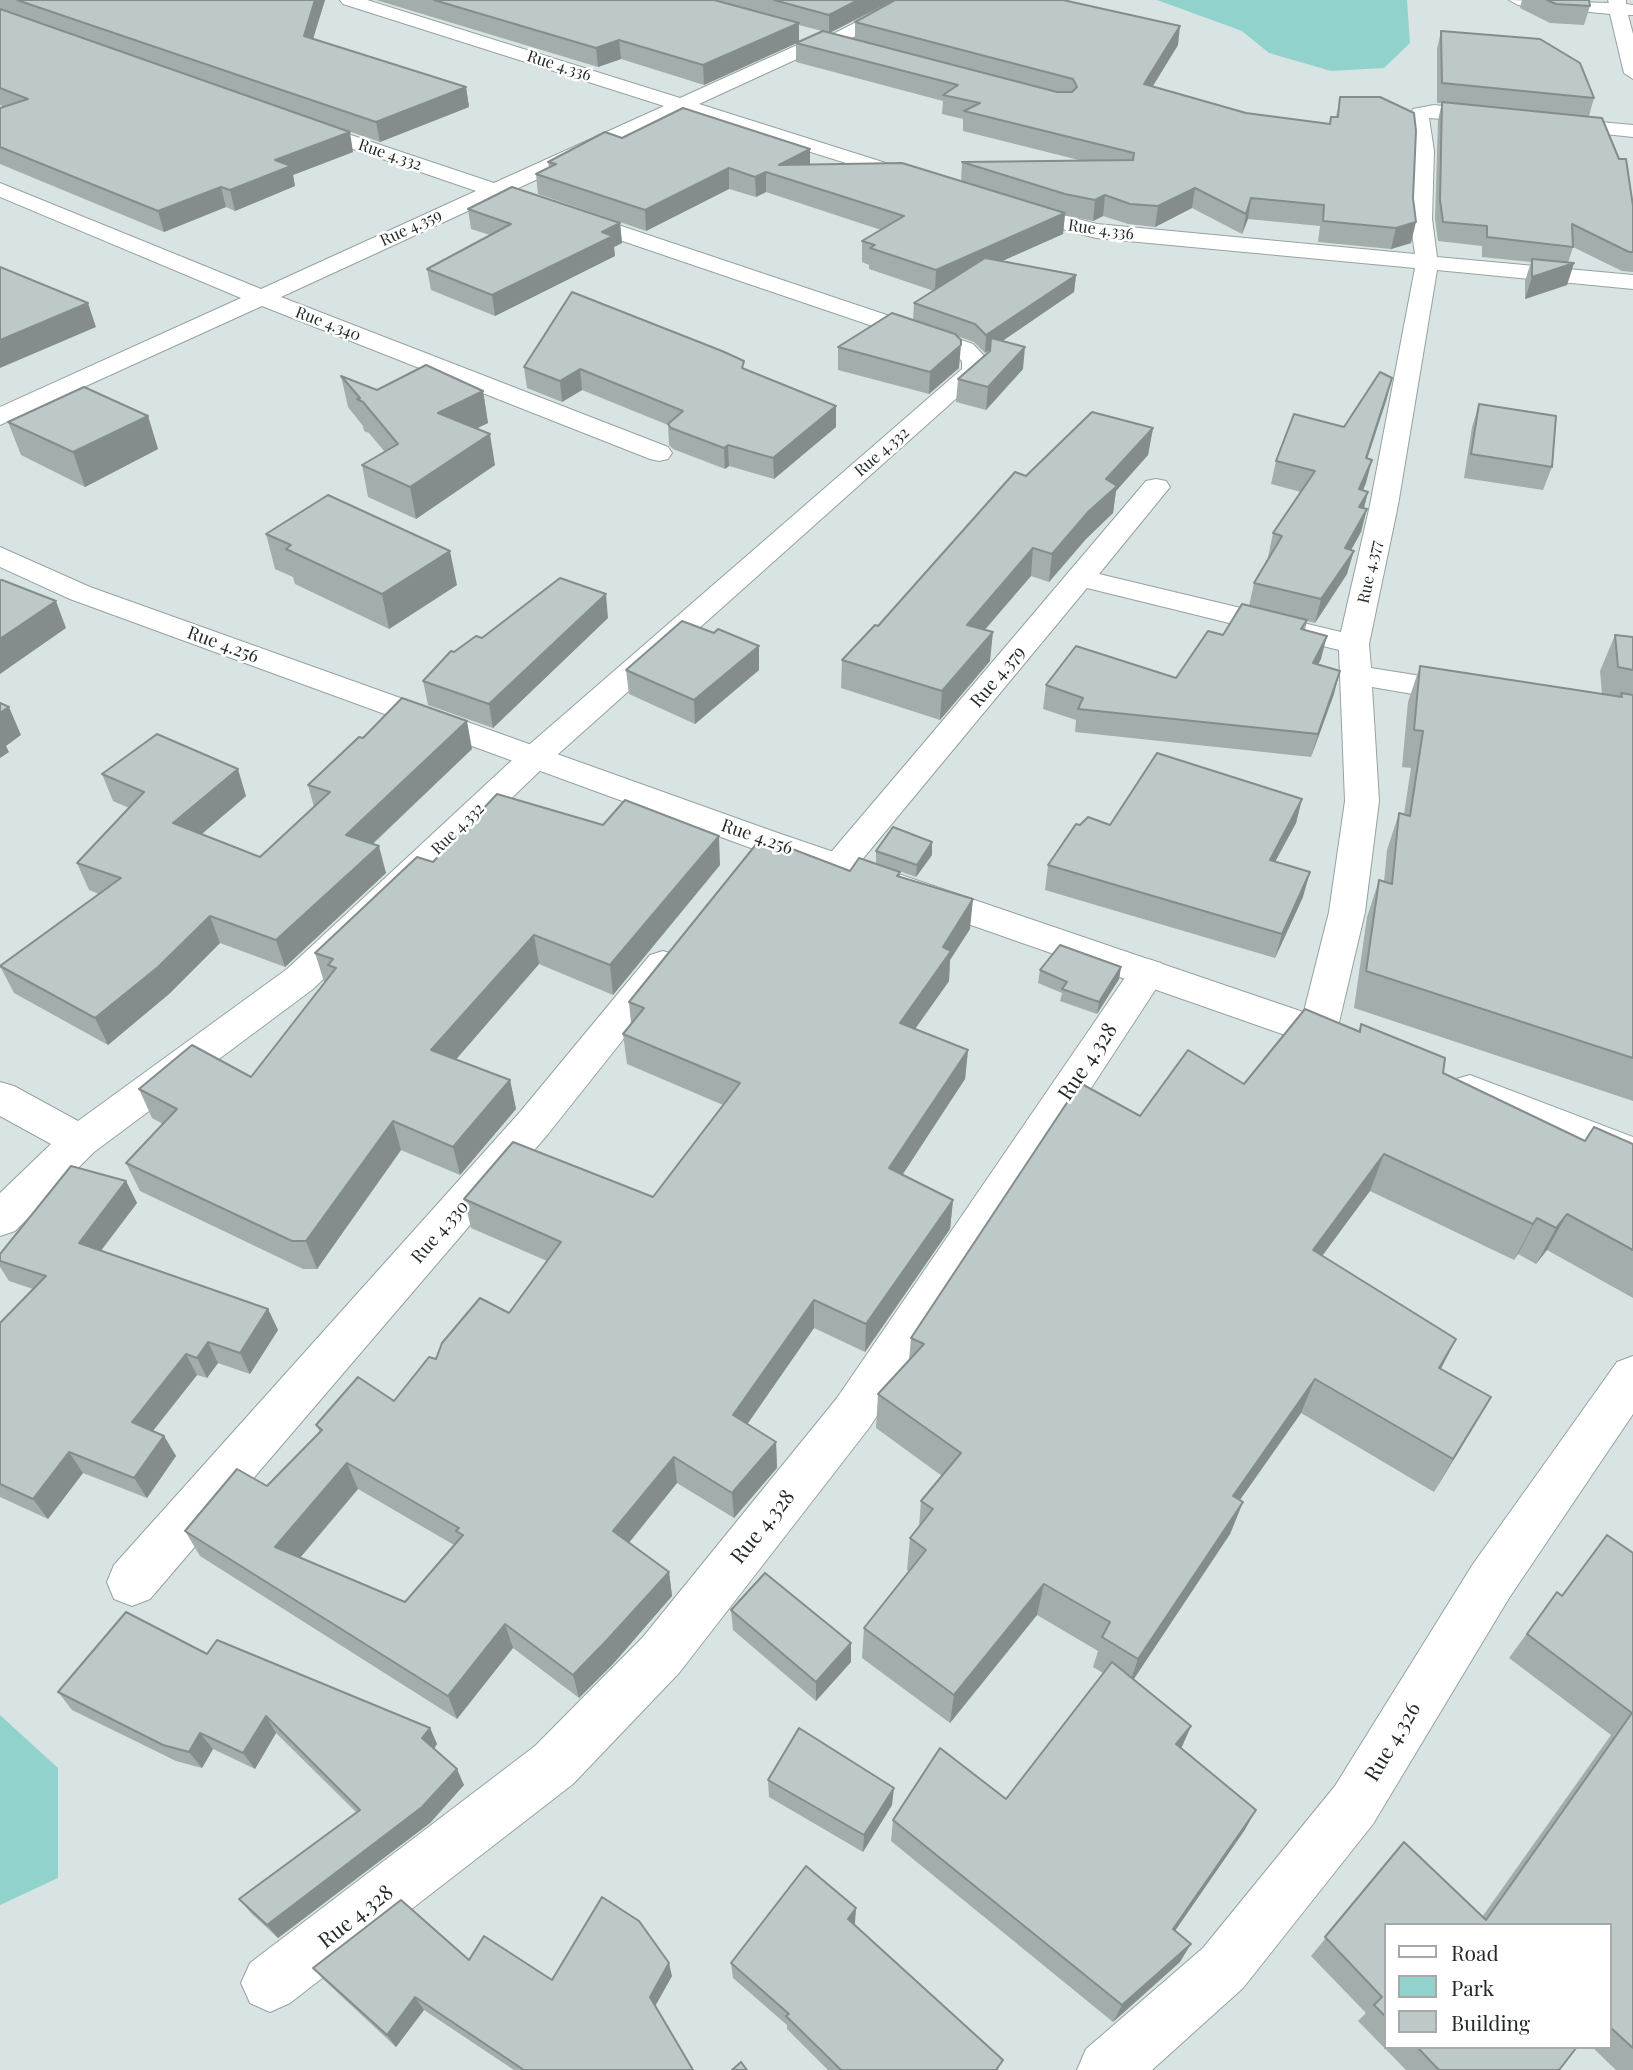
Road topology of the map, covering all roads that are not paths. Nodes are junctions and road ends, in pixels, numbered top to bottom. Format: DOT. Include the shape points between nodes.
graph roads {
  1 [pos="349,0"];
  2 [pos="913,0"];
  3 [pos="1518,0"];
  4 [pos="1623,7"];
  5 [pos="795,33"];
  6 [pos="825,42"];
  7 [pos="855,50"];
  8 [pos="1633,73"];
  9 [pos="682,104"];
  10 [pos="279,117"];
  11 [pos="1514,119"];
  12 [pos="1540,122"];
  13 [pos="1633,131"];
  14 [pos="941,186"];
  15 [pos="0,188"];
  16 [pos="495,190"];
  17 [pos="992,202"];
  18 [pos="1427,263"];
  19 [pos="1633,282"];
  20 [pos="260,298"];
  21 [pos="0,416"];
  22 [pos="659,453"];
  23 [pos="1156,487"];
  24 [pos="0,555"];
  25 [pos="1080,578"];
  26 [pos="1354,644"];
  27 [pos="1357,675"];
  28 [pos="1495,698"];
  29 [pos="535,757"];
  30 [pos="763,840"];
  31 [pos="839,865"];
  32 [pos="737,871"];
  33 [pos="687,934"];
  34 [pos="1148,972"];
  35 [pos="1318,1031"];
  36 [pos="1368,1050"];
  37 [pos="1444,1080"];
  38 [pos="0,1097"];
  39 [pos="80,1141"];
  40 [pos="1633,1157"];
  41 [pos="0,1219"];
  42 [pos="1633,1376"];
  43 [pos="132,1582"];
  44 [pos="270,1983"];
  45 [pos="1107,2070"];
  1 -- 9 [label="street, Rue 4.336"];
  2 -- 6 [label="street, Rue 4.359"];
  3 -- 4 [label="street"];
  4 -- 8 [label="street"];
  5 -- 6 [label="street"];
  6 -- 7 [label="street"];
  6 -- 9 [label="street, Rue 4.359"];
  9 -- 14 [label="street, Rue 4.336"];
  9 -- 16 [label="street, Rue 4.359"];
  10 -- 16 [label="street, Rue 4.332"];
  11 -- 18 [label="street, Rue 4.377" via="1420,113 1424,151 1421,219"];
  12 -- 13 [label="street"];
  15 -- 20 [label="street, Rue 4.340"];
  16 -- 20 [label="street, Rue 4.359"];
  16 -- 29 [label="street, Rue 4.332" via="964,349 975,359 974,371"];
  17 -- 18 [label="street, Rue 4.336" via="1096,232"];
  18 -- 19 [label="street, Rue 4.336"];
  18 -- 26 [label="street, Rue 4.377"];
  20 -- 21 [label="street, Rue 4.359"];
  20 -- 22 [label="street, Rue 4.340"];
  23 -- 25 [label="street, Rue 4.379"];
  24 -- 29 [label="street, Rue 4.256" via="80,593"];
  25 -- 26 [label="street"];
  25 -- 31 [label="street, Rue 4.379"];
  26 -- 27 [label="street, Rue 4.377"];
  27 -- 28 [label="street"];
  27 -- 35 [label="street, Rue 4.377" via="1362,801 1347,912"];
  29 -- 30 [label="street, Rue 4.256"];
  29 -- 39 [label="street, Rue 4.332" via="300,979"];
  30 -- 31 [label="street, Rue 4.256"];
  30 -- 32 [label="street"];
  31 -- 34 [label="street, Rue 4.256"];
  33 -- 43 [label="street, Rue 4.330" via="534,1123"];
  34 -- 35 [label="street, Rue 4.256"];
  34 -- 44 [label="street, Rue 4.328" via="853,1413 661,1655 554,1765"];
  35 -- 36 [label="street, Rue 4.256"];
  37 -- 40 [label="street"];
  38 -- 39 [label="street"];
  39 -- 41 [label="street, Rue 4.332"];
  42 -- 45 [label="street, Rue 4.326" via="1491,1581 1354,1805 1223,1968"];
}
